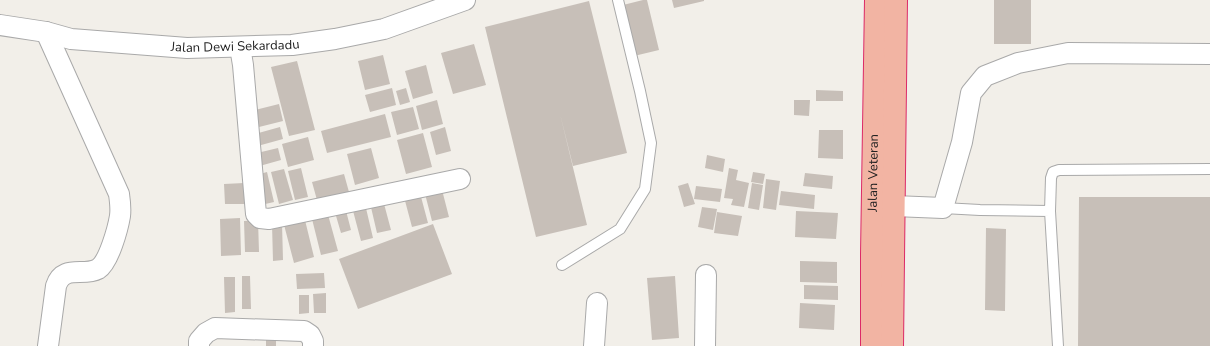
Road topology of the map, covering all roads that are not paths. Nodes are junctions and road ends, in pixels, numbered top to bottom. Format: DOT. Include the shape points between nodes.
graph roads {
  1 [pos="465,0"];
  2 [pos="618,0"];
  3 [pos="876,0"];
  4 [pos="896,0"];
  5 [pos="0,25"];
  6 [pos="46,32"];
  7 [pos="240,47"];
  8 [pos="1210,54"];
  9 [pos="1210,169"];
  10 [pos="460,179"];
  11 [pos="894,206"];
  12 [pos="943,208"];
  13 [pos="1050,211"];
  14 [pos="562,265"];
  15 [pos="706,275"];
  16 [pos="597,303"];
  17 [pos="48,346"];
  18 [pos="199,346"];
  19 [pos="313,346"];
  20 [pos="594,346"];
  21 [pos="705,346"];
  22 [pos="872,346"];
  23 [pos="892,346"];
  24 [pos="1058,346"];
  1 -- 7 [label="street, Jalan Dewi Sekardadu" via="384,29 292,45"];
  2 -- 14 [label="lane" via="651,143 645,189 620,229"];
  3 -- 22 [label="highway, Jalan Veteran"];
  4 -- 11 [label="highway, Jalan Veteran"];
  5 -- 6 [label="street, Jalan Dewi Sekardadu"];
  6 -- 7 [label="street, Jalan Dewi Sekardadu" via="71,39 187,48"];
  6 -- 17 [label="street" via="119,194 120,206 120,216 108,258 103,265 97,270 64,274 58,279"];
  7 -- 10 [label="street" via="256,214 260,218 269,219"];
  8 -- 12 [label="street" via="1068,52 1018,63 985,76 971,93 962,142"];
  9 -- 13 [label="lane" via="1059,170 1053,172 1051,178"];
  11 -- 12 [label="street"];
  11 -- 23 [label="highway, Jalan Veteran"];
  12 -- 13 [label="lane"];
  13 -- 24 [label="lane"];
  15 -- 21 [label="street"];
  16 -- 20 [label="street"];
  18 -- 19 [label="street" via="199,341 206,333 215,328 304,331 310,335"];
}
